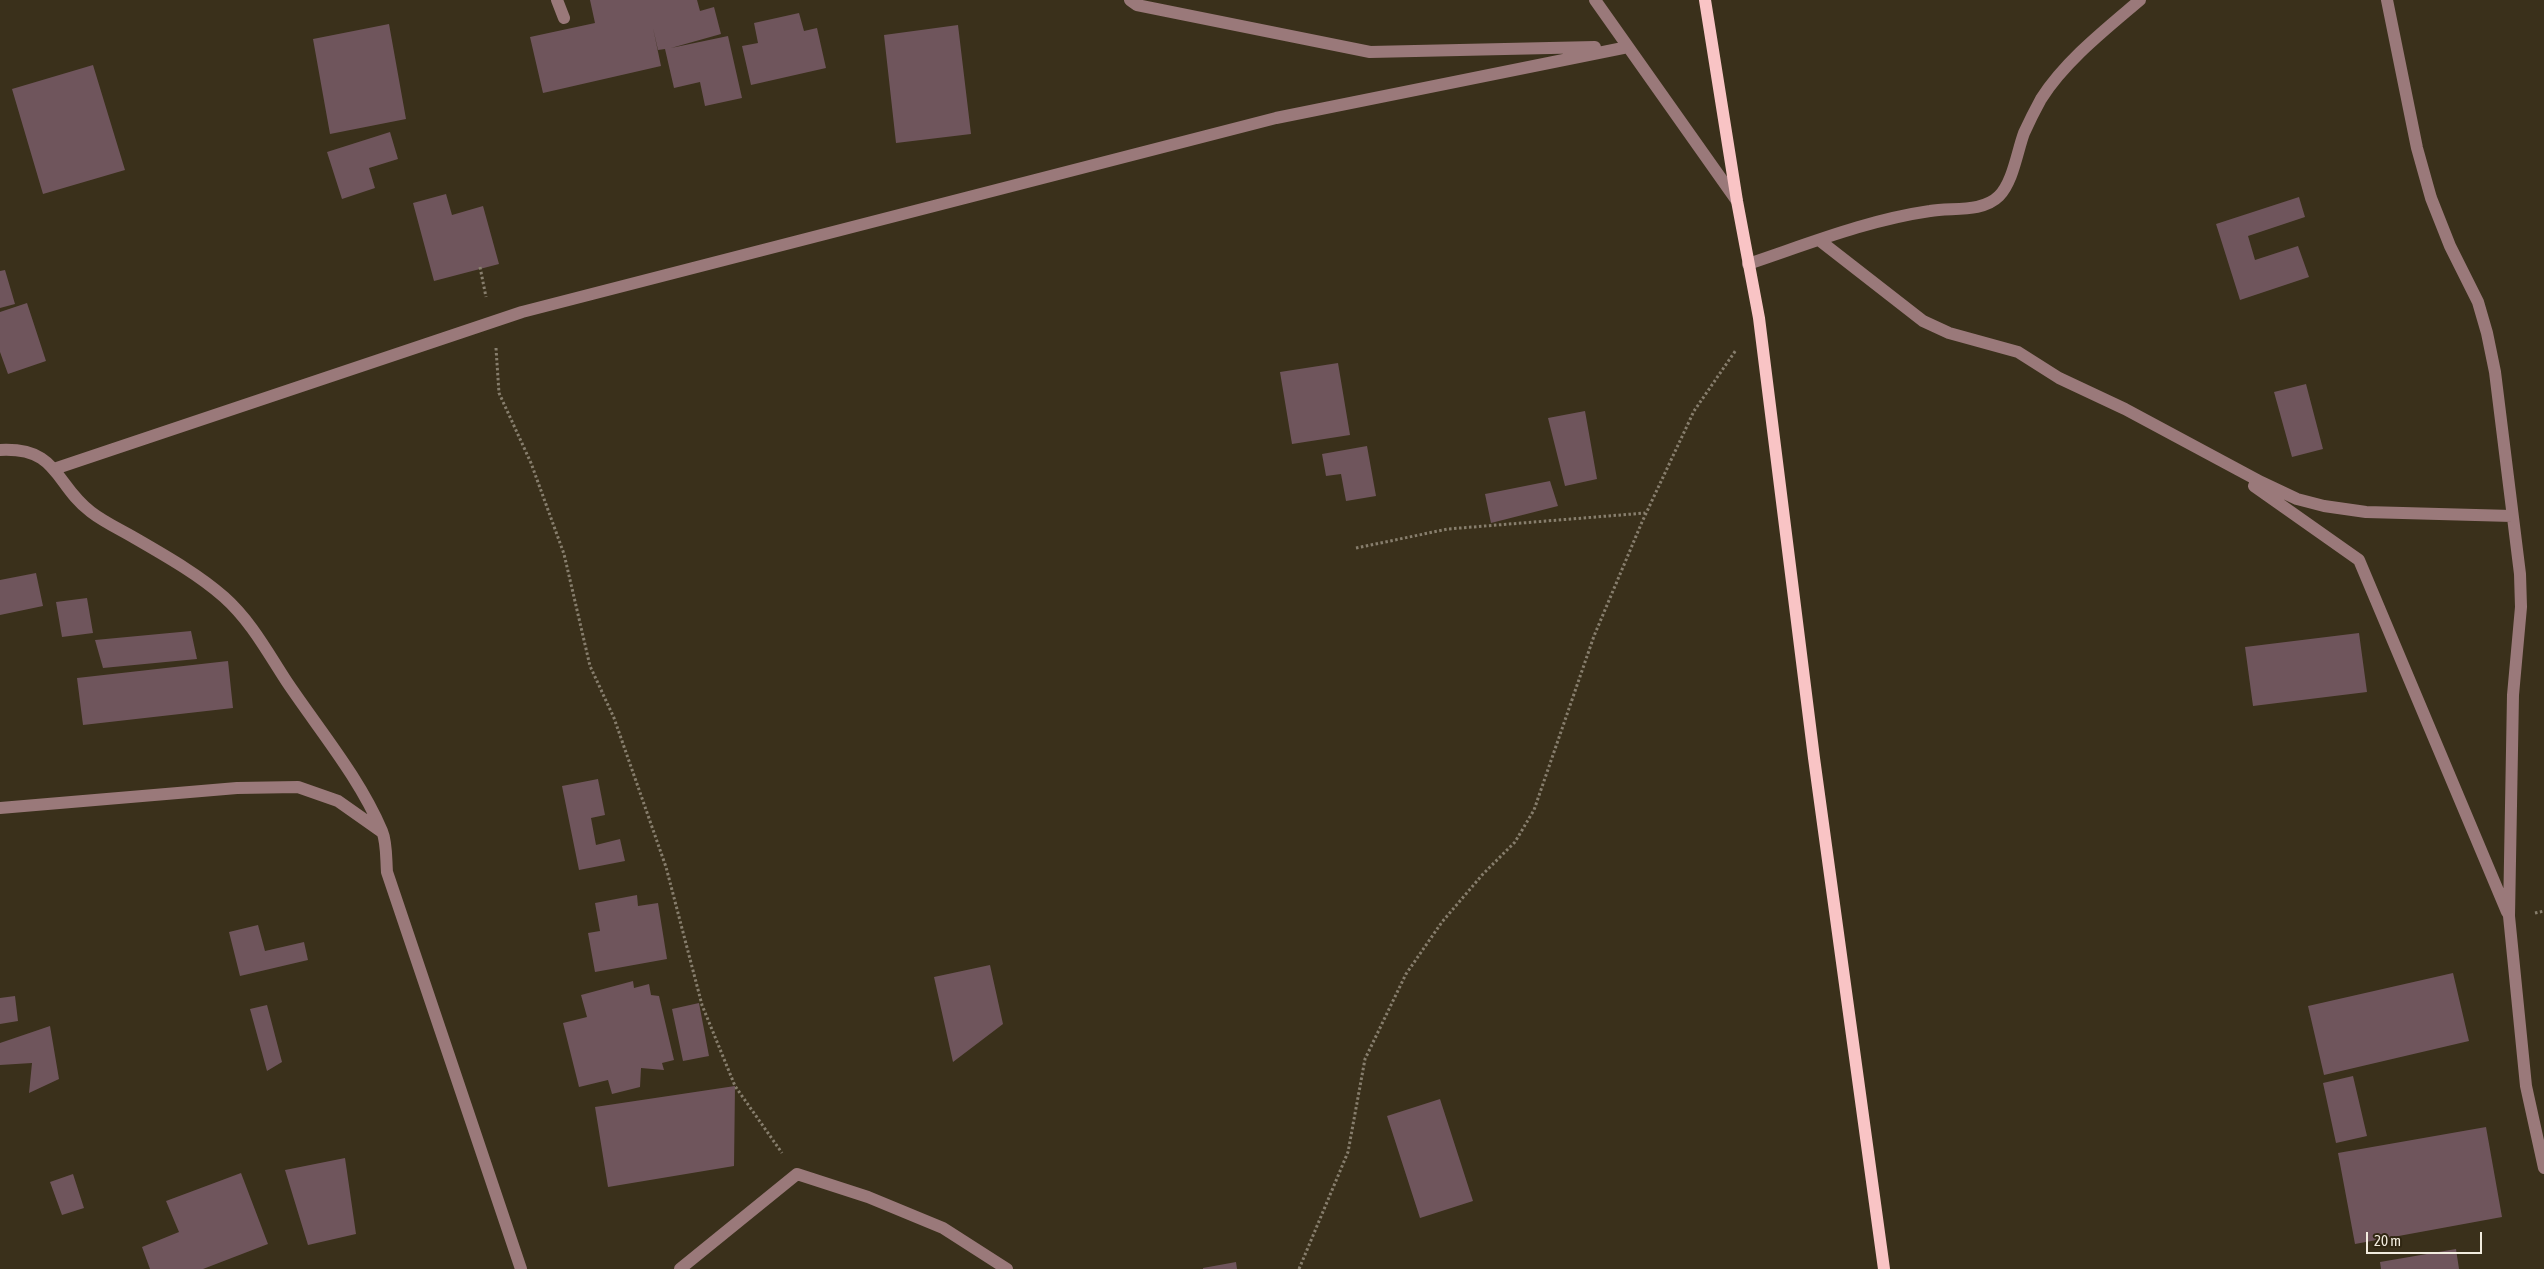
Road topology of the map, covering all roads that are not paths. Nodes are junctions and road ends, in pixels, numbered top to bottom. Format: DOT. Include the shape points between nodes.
graph roads {
  1 [pos="557,0"];
  2 [pos="1130,0"];
  3 [pos="1595,0"];
  4 [pos="1706,0"];
  5 [pos="2140,0"];
  6 [pos="2387,0"];
  7 [pos="564,18"];
  8 [pos="1628,46"];
  9 [pos="1737,201"];
  10 [pos="1818,240"];
  11 [pos="1748,264"];
  12 [pos="0,450"];
  13 [pos="2220,461"];
  14 [pos="54,469"];
  15 [pos="2512,516"];
  16 [pos="0,808"];
  17 [pos="384,834"];
  18 [pos="2509,916"];
  19 [pos="2544,1168"];
  20 [pos="521,1269"];
  21 [pos="680,1269"];
  22 [pos="1007,1269"];
  23 [pos="1884,1269"];
  1 -- 7 [label="street"];
  2 -- 8 [label="street" via="1370,52"];
  3 -- 8 [label="street"];
  4 -- 9 [label="main road"];
  5 -- 10 [label="street" via="2055,80 2025,131 2003,191 1993,200 1980,206 1895,216"];
  6 -- 15 [label="street" via="2417,148 2431,198 2478,302 2487,334"];
  8 -- 9 [label="street"];
  8 -- 14 [label="street" via="1276,118 491,322"];
  9 -- 11 [label="main road"];
  10 -- 11 [label="street"];
  10 -- 13 [label="street" via="1923,321 1949,333 2018,352 2059,378 2125,408"];
  11 -- 23 [label="main road" via="1758,318"];
  12 -- 14 [label="street" via="29,451"];
  13 -- 15 [label="street" via="2297,498 2324,506 2366,512"];
  13 -- 18 [label="street" via="2359,560"];
  14 -- 17 [label="street" via="92,513 211,586 241,614 338,753"];
  15 -- 18 [label="street" via="2521,607 2513,695"];
  16 -- 17 [label="street" via="237,788 298,787 338,801"];
  17 -- 20 [label="street" via="387,872"];
  18 -- 19 [label="street" via="2526,1086"];
  21 -- 22 [label="street" via="797,1174 868,1197 943,1228"];
}
